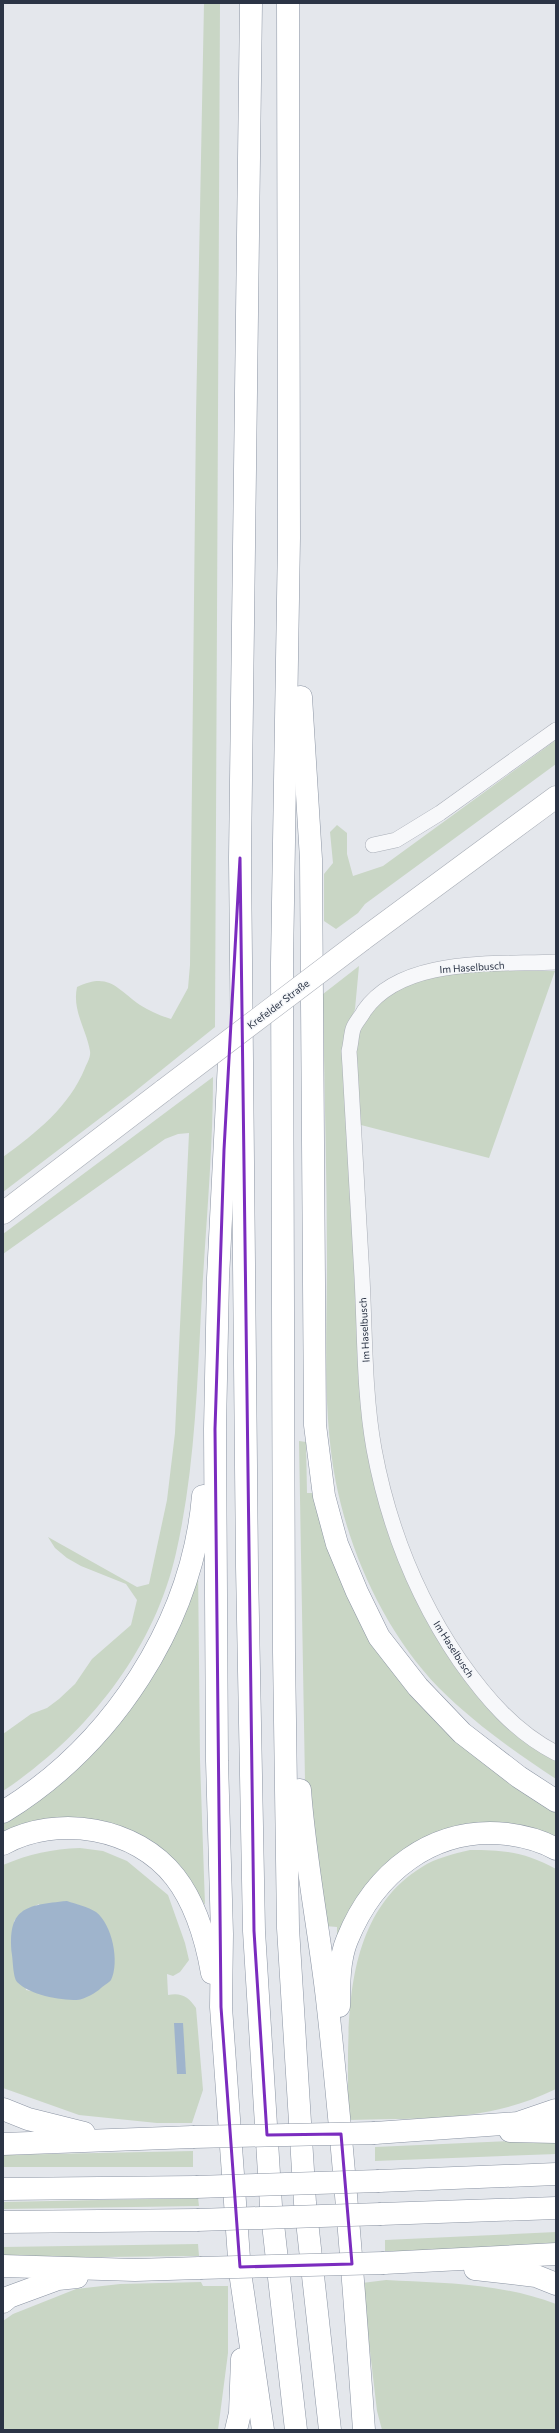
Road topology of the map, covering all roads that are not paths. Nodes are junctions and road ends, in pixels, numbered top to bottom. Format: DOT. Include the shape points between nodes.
graph roads {
  1 [pos="251,3"];
  2 [pos="288,3"];
  3 [pos="289,538"];
  4 [pos="556,730"];
  5 [pos="556,797"];
  6 [pos="373,845"];
  7 [pos="240,858"];
  8 [pos="556,962"];
  9 [pos="3,1212"];
  10 [pos="218,1278"];
  11 [pos="284,1652"];
  12 [pos="556,1753"];
  13 [pos="556,1801"];
  14 [pos="3,1812"];
  15 [pos="3,1844"];
  16 [pos="556,1849"];
  17 [pos="221,2007"];
  18 [pos="338,2099"];
  19 [pos="3,2109"];
  20 [pos="556,2110"];
  21 [pos="421,2131"];
  22 [pos="556,2132"];
  23 [pos="125,2139"];
  24 [pos="3,2144"];
  25 [pos="556,2174"];
  26 [pos="3,2189"];
  27 [pos="556,2208"];
  28 [pos="3,2222"];
  29 [pos="556,2254"];
  30 [pos="418,2262"];
  31 [pos="3,2266"];
  32 [pos="135,2270"];
  33 [pos="556,2284"];
  34 [pos="3,2302"];
  35 [pos="244,2310"];
  36 [pos="356,2324"];
  37 [pos="236,2430"];
  38 [pos="263,2430"];
  39 [pos="296,2430"];
  40 [pos="330,2430"];
  41 [pos="364,2430"];
  42 [pos="374,2430"];
  1 -- 7 [label="main road"];
  2 -- 3 [label="main road"];
  3 -- 11 [label="main road" via="282,963"];
  3 -- 13 [label="main road" via="299,594 301,718 311,859 315,1425 324,1496 338,1544 357,1592 384,1643 418,1687 462,1733 519,1777"];
  4 -- 6 [label="street" via="440,813 396,840"];
  5 -- 9 [label="main road, Krefelder Straße, bridge" via="362,940"];
  7 -- 10 [label="main road"];
  7 -- 39 [label="main road" via="247,1575 254,1931 271,2206"];
  8 -- 12 [label="street, Im Haselbusch" via="439,968 408,976 368,1006 353,1028 350,1051 367,1381 374,1448 388,1508 417,1586 442,1634 478,1686 508,1719 534,1741"];
  10 -- 14 [label="main road" via="207,1372 206,1470 201,1518 188,1572 170,1621 143,1673 118,1709 84,1748"];
  10 -- 17 [label="main road" via="215,1571 222,1934"];
  11 -- 18 [label="main road" via="296,1744 303,1834 319,1928"];
  11 -- 40 [label="main road" via="288,1928 305,2203"];
  15 -- 17 [label="main road" via="13,1838 48,1828 85,1828 119,1837 151,1854 175,1877 192,1905 206,1942 216,1996"];
  16 -- 18 [label="main road" via="520,1836 488,1832 456,1836 424,1849 379,1884 360,1911 346,1941 339,1982"];
  17 -- 35 [label="main road"];
  18 -- 36 [label="main road"];
  19 -- 23 [label="main road" via="28,2119 79,2133"];
  20 -- 21 [label="main road" via="518,2123"];
  21 -- 22 [label="main road"];
  21 -- 23 [label="main road, bridge"];
  23 -- 24 [label="main road"];
  25 -- 26 [label="main road, bridge" via="196,2187"];
  27 -- 28 [label="main road, bridge" via="197,2220"];
  29 -- 30 [label="main road"];
  30 -- 32 [label="main road, bridge"];
  30 -- 33 [label="main road" via="536,2276"];
  31 -- 32 [label="main road"];
  32 -- 34 [label="main road" via="58,2279 9,2297"];
  35 -- 37 [label="main road" via="240,2413"];
  35 -- 38 [label="main road"];
  36 -- 41 [label="main road"];
  36 -- 42 [label="main road"];
}
